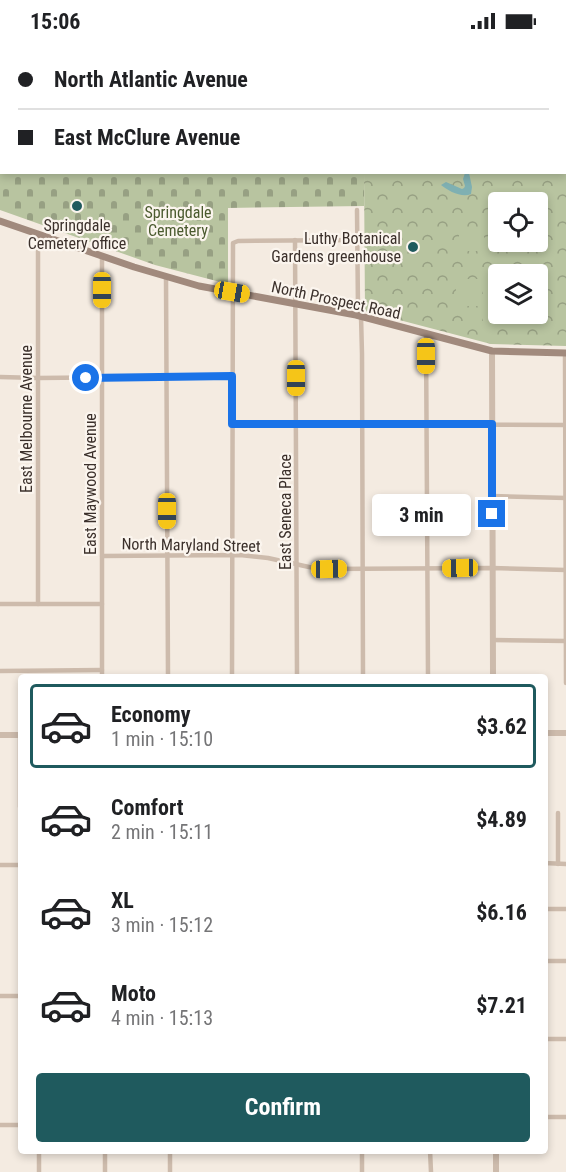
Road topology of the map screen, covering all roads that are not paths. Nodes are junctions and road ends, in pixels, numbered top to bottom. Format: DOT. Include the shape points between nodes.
graph roads {
  1 [pos="357,210"];
  2 [pos="0,221"];
  3 [pos="38,233"];
  4 [pos="295,240"];
  5 [pos="357,240"];
  6 [pos="102,256"];
  7 [pos="166,278"];
  8 [pos="232,292"];
  9 [pos="296,304"];
  10 [pos="361,316"];
  11 [pos="426,334"];
  12 [pos="492,351"];
  13 [pos="565,353"];
  14 [pos="232,376"];
  15 [pos="0,377"];
  16 [pos="167,377"];
  17 [pos="38,378"];
  18 [pos="102,378"];
  19 [pos="232,424"];
  20 [pos="297,424"];
  21 [pos="362,424"];
  22 [pos="427,424"];
  23 [pos="492,424"];
  24 [pos="565,425"];
  25 [pos="492,496"];
  26 [pos="565,498"];
  27 [pos="232,555"];
  28 [pos="102,556"];
  29 [pos="167,556"];
  30 [pos="297,564"];
  31 [pos="362,568"];
  32 [pos="492,568"];
  33 [pos="427,569"];
  34 [pos="566,570"];
  35 [pos="0,604"];
  36 [pos="38,604"];
  37 [pos="102,604"];
  38 [pos="493,640"];
  39 [pos="566,641"];
  40 [pos="0,671"];
  41 [pos="102,673"];
  42 [pos="168,674"];
  43 [pos="232,674"];
  44 [pos="297,674"];
  45 [pos="363,674"];
  46 [pos="428,674"];
  47 [pos="493,674"];
  48 [pos="566,683"];
  49 [pos="548,733"];
  50 [pos="566,733"];
  51 [pos="0,735"];
  52 [pos="18,735"];
  53 [pos="558,813"];
  54 [pos="548,863"];
  55 [pos="558,864"];
  56 [pos="566,864"];
  57 [pos="0,865"];
  58 [pos="18,865"];
  59 [pos="548,909"];
  60 [pos="566,909"];
  61 [pos="548,961"];
  62 [pos="566,961"];
  63 [pos="0,996"];
  64 [pos="18,996"];
  65 [pos="548,1039"];
  66 [pos="566,1039"];
  67 [pos="548,1117"];
  68 [pos="566,1117"];
  69 [pos="0,1125"];
  70 [pos="18,1125"];
  71 [pos="39,1154"];
  72 [pos="105,1154"];
  73 [pos="170,1154"];
  74 [pos="362,1154"];
  75 [pos="430,1154"];
  76 [pos="496,1154"];
  77 [pos="39,1172"];
  78 [pos="105,1172"];
  79 [pos="170,1172"];
  80 [pos="362,1172"];
  81 [pos="430,1172"];
  82 [pos="496,1172"];
  1 -- 5 [label="street"];
  2 -- 3 [label="main road, North Prospect Road"];
  3 -- 6 [label="main road, North Prospect Road"];
  3 -- 17 [label="street, East Melbourne Avenue"];
  4 -- 5 [label="street"];
  4 -- 8 [label="street" via="234,242"];
  4 -- 9 [label="street, East Seneca Place"];
  5 -- 10 [label="street"];
  6 -- 7 [label="main road, North Prospect Road"];
  6 -- 18 [label="street, East Maywood Avenue"];
  7 -- 8 [label="main road, North Prospect Road"];
  7 -- 16 [label="street"];
  8 -- 9 [label="main road, North Prospect Road"];
  8 -- 14 [label="street"];
  9 -- 10 [label="main road, North Prospect Road"];
  9 -- 20 [label="street, East Seneca Place"];
  10 -- 11 [label="main road, North Prospect Road"];
  10 -- 21 [label="street"];
  11 -- 12 [label="main road, North Prospect Road"];
  11 -- 22 [label="street"];
  12 -- 13 [label="main road, North Prospect Road"];
  12 -- 23 [label="street"];
  13 -- 24 [label="street"];
  14 -- 16 [label="street"];
  14 -- 19 [label="street"];
  15 -- 17 [label="street"];
  16 -- 18 [label="street"];
  16 -- 29 [label="street"];
  17 -- 18 [label="street"];
  17 -- 36 [label="street, East Melbourne Avenue"];
  18 -- 28 [label="street, East Maywood Avenue"];
  19 -- 20 [label="street"];
  19 -- 27 [label="street"];
  20 -- 21 [label="street"];
  20 -- 30 [label="street, East Seneca Place"];
  21 -- 22 [label="street"];
  21 -- 31 [label="street"];
  22 -- 23 [label="street"];
  22 -- 33 [label="street"];
  23 -- 24 [label="street"];
  23 -- 25 [label="street"];
  24 -- 26 [label="street"];
  25 -- 26 [label="street"];
  25 -- 32 [label="street"];
  26 -- 34 [label="street"];
  27 -- 29 [label="street, North Maryland Street"];
  27 -- 30 [label="street, North Maryland Street"];
  27 -- 43 [label="street"];
  28 -- 29 [label="street, North Maryland Street"];
  28 -- 37 [label="street, East Maywood Avenue"];
  29 -- 42 [label="street"];
  30 -- 31 [label="street, North Maryland Street" via="319,569"];
  30 -- 44 [label="street, East Seneca Place"];
  31 -- 33 [label="street, North Maryland Street"];
  31 -- 45 [label="street"];
  32 -- 33 [label="street, North Maryland Street"];
  32 -- 34 [label="street, North Maryland Street"];
  32 -- 38 [label="street"];
  33 -- 46 [label="street"];
  34 -- 39 [label="street"];
  35 -- 36 [label="street"];
  36 -- 37 [label="street"];
  37 -- 41 [label="street, East Maywood Avenue"];
  38 -- 39 [label="street"];
  38 -- 47 [label="street"];
  39 -- 48 [label="street"];
  40 -- 41 [label="street"];
  49 -- 50 [label="street"];
  51 -- 52 [label="street"];
  53 -- 55 [label="street"];
  54 -- 55 [label="street"];
  55 -- 56 [label="street"];
  57 -- 58 [label="street"];
  59 -- 60 [label="street"];
  61 -- 62 [label="street"];
  63 -- 64 [label="street"];
  65 -- 66 [label="street"];
  67 -- 68 [label="street"];
  69 -- 70 [label="street"];
  71 -- 77 [label="street"];
  72 -- 78 [label="street"];
  73 -- 79 [label="street"];
  74 -- 80 [label="street"];
  75 -- 81 [label="street"];
  76 -- 82 [label="street"];
}
